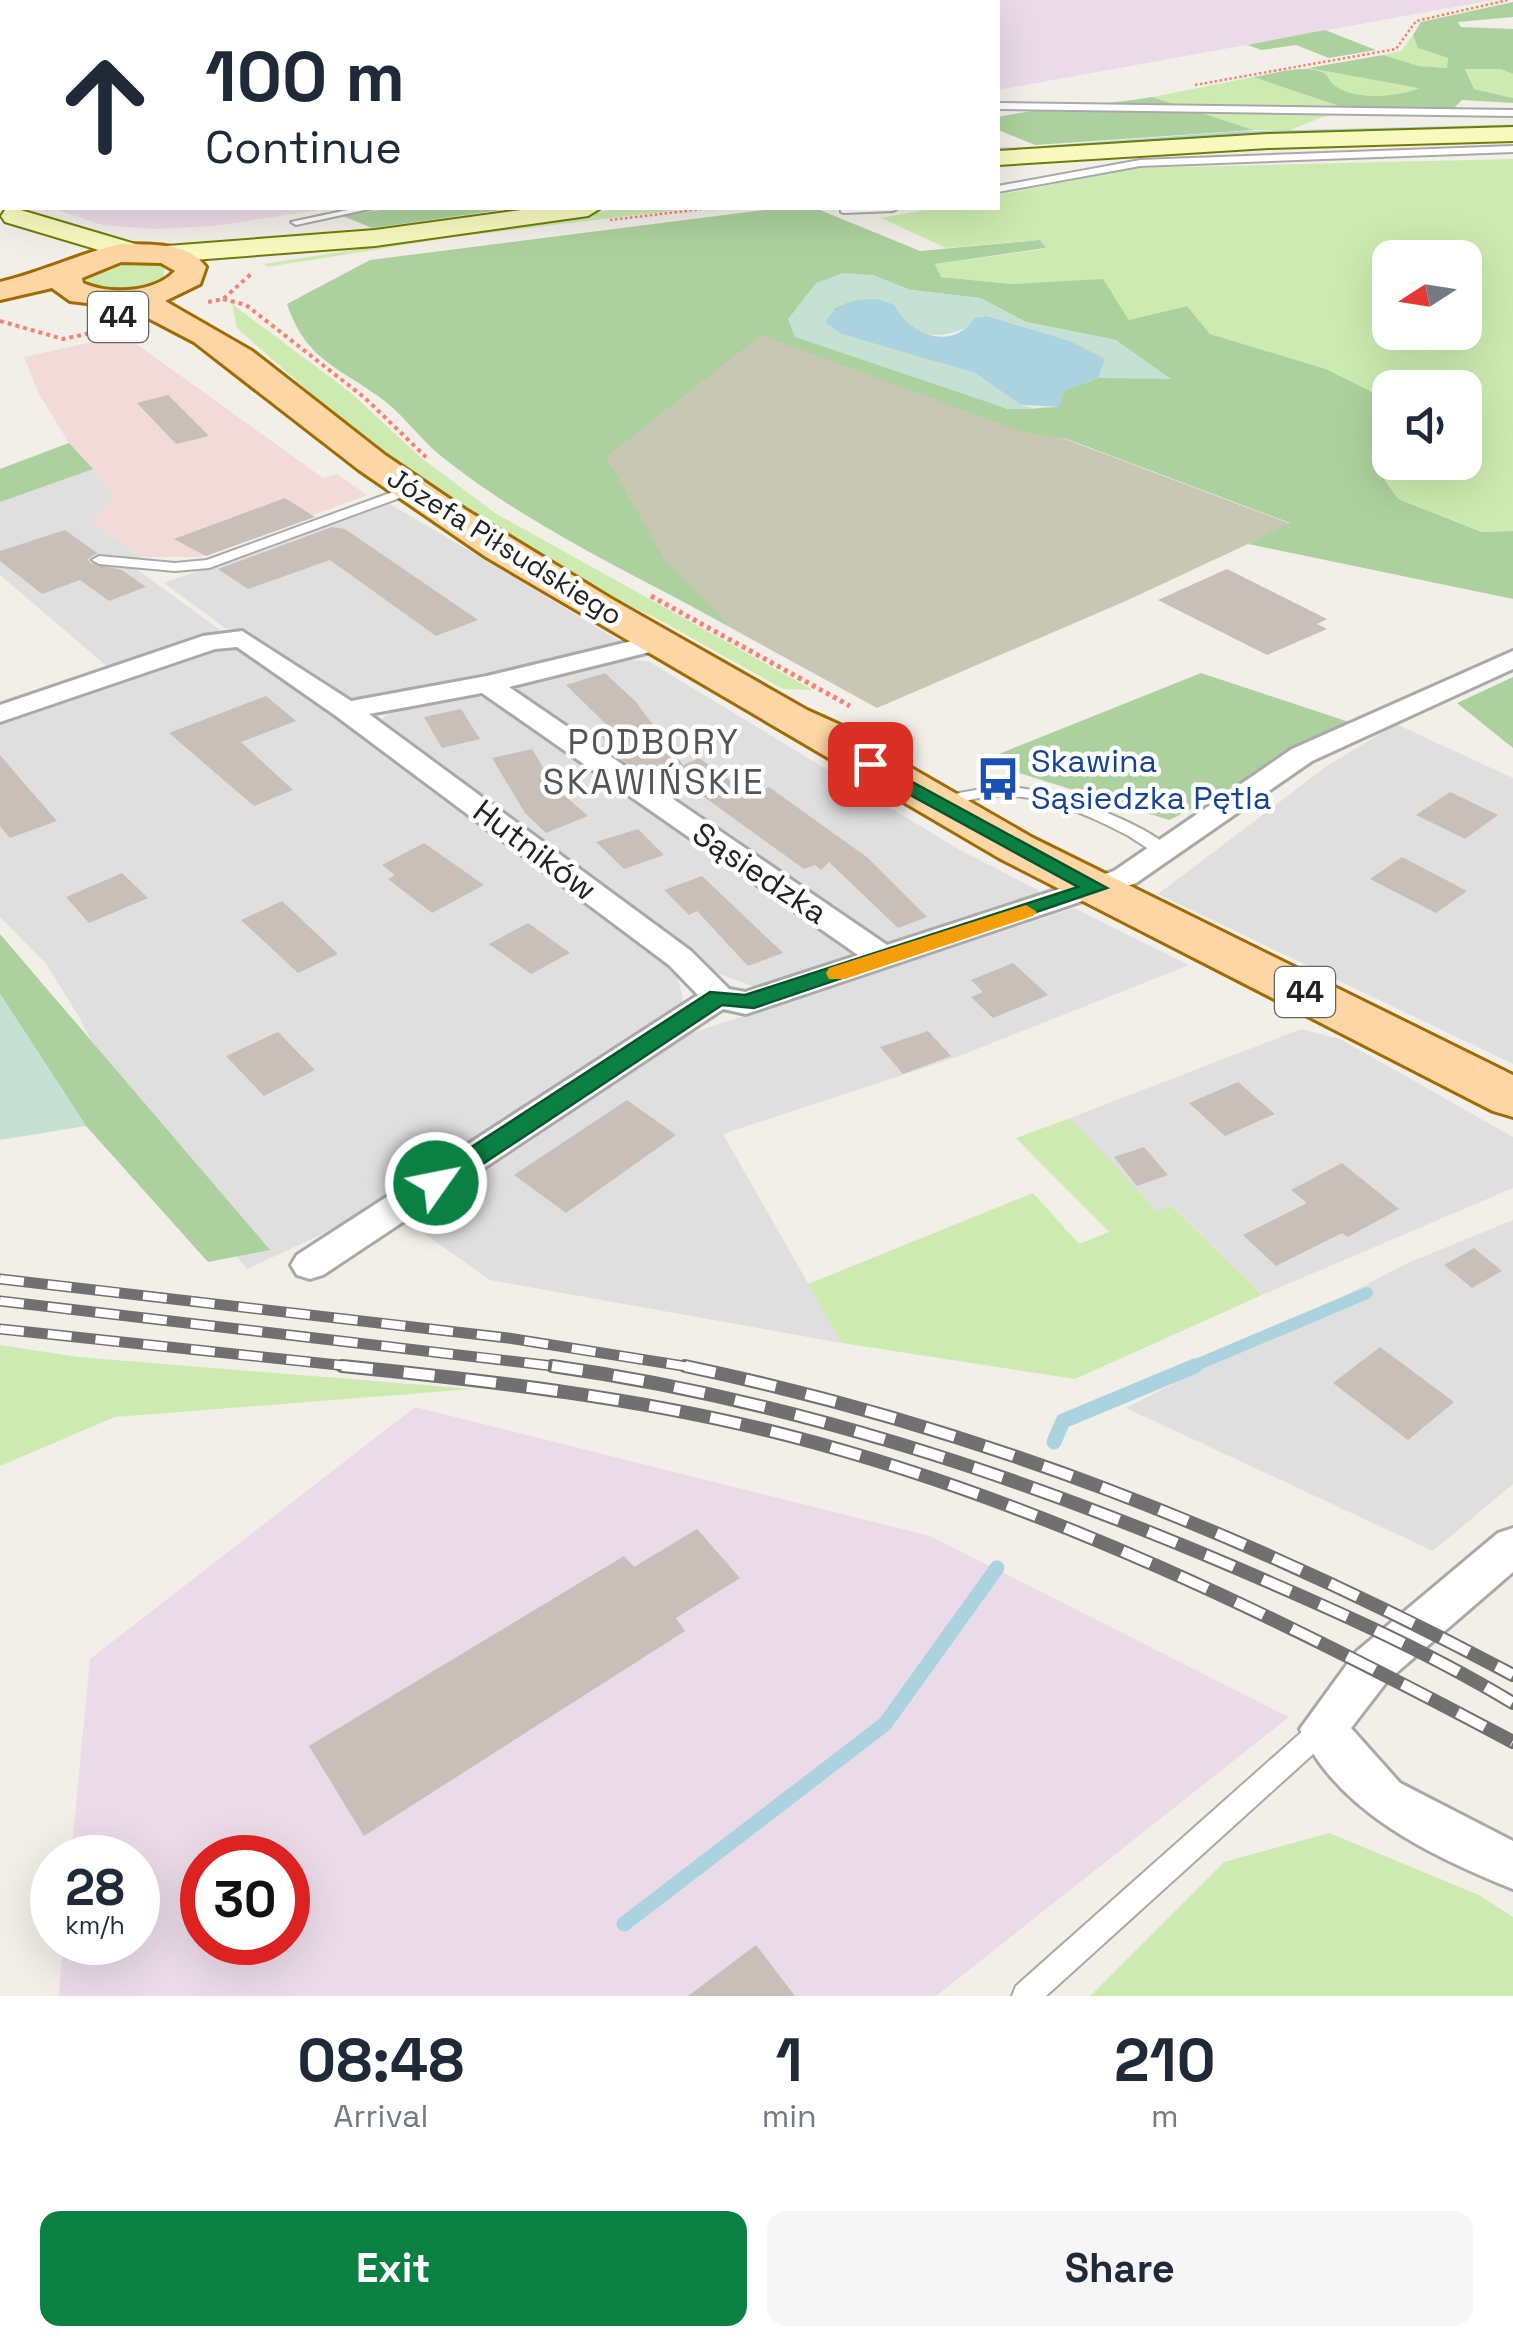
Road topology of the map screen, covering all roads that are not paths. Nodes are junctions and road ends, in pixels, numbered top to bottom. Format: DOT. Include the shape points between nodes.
graph roads {
  1 [pos="1000,106"];
  2 [pos="1513,113"];
  3 [pos="1513,134"];
  4 [pos="1513,148"];
  5 [pos="1005,158"];
  6 [pos="1000,189"];
  7 [pos="359,210"];
  8 [pos="574,210"];
  9 [pos="7,212"];
  10 [pos="296,222"];
  11 [pos="132,252"];
  12 [pos="179,271"];
  13 [pos="73,278"];
  14 [pos="0,290"];
  15 [pos="0,307"];
  16 [pos="130,310"];
  17 [pos="232,349"];
  18 [pos="424,478"];
  19 [pos="99,560"];
  20 [pos="661,642"];
  21 [pos="1513,659"];
  22 [pos="488,684"];
  23 [pos="346,710"];
  24 [pos="0,714"];
  25 [pos="938,805"];
  26 [pos="1168,853"];
  27 [pos="1097,888"];
  28 [pos="884,958"];
  29 [pos="718,997"];
  30 [pos="1513,1098"];
  31 [pos="310,1265"];
  32 [pos="1513,1546"];
  33 [pos="1323,1729"];
  34 [pos="1513,1866"];
  35 [pos="1026,1996"];
  1 -- 2 [label="lane"];
  3 -- 5 [label="main road"];
  4 -- 6 [label="lane" via="1140,163"];
  7 -- 10 [label="lane"];
  8 -- 12 [label="main road"];
  9 -- 11 [label="main road"];
  9 -- 13 [label="main road" via="71,256"];
  11 -- 12 [label="main road, 44"];
  11 -- 13 [label="main road, 44"];
  12 -- 16 [label="main road, 44"];
  12 -- 17 [label="main road, Józefa Piłsudskiego / 44"];
  13 -- 14 [label="main road, 44"];
  13 -- 15 [label="main road, 44"];
  13 -- 16 [label="main road, 44"];
  15 -- 17 [label="main road, 44" via="111,316"];
  16 -- 17 [label="main road, Józefa Piłsudskiego / 44"];
  17 -- 18 [label="main road, Józefa Piłsudskiego / 44" via="329,431"];
  18 -- 19 [label="lane" via="209,564"];
  18 -- 20 [label="main road, Józefa Piłsudskiego / 44"];
  20 -- 22 [label="street"];
  20 -- 25 [label="main road, Józefa Piłsudskiego / 44" via="822,742 850,730"];
  21 -- 26 [label="street" via="1305,753 1252,785"];
  22 -- 23 [label="street"];
  22 -- 28 [label="street, Sąsiedzka"];
  23 -- 24 [label="street, Hutników" via="242,638 177,650"];
  23 -- 29 [label="street, Hutników" via="680,958"];
  25 -- 26 [label="lane" via="1005,790 1105,819"];
  25 -- 27 [label="main road, Józefa Piłsudskiego / 44"];
  26 -- 27 [label="street"];
  27 -- 28 [label="street"];
  27 -- 30 [label="main road, 44"];
  28 -- 29 [label="street, Sąsiedzka" via="746,1003"];
  29 -- 31 [label="street"];
  32 -- 33 [label="street" via="1372,1666"];
  33 -- 34 [label="street" via="1383,1799"];
  33 -- 35 [label="lane"];
}
